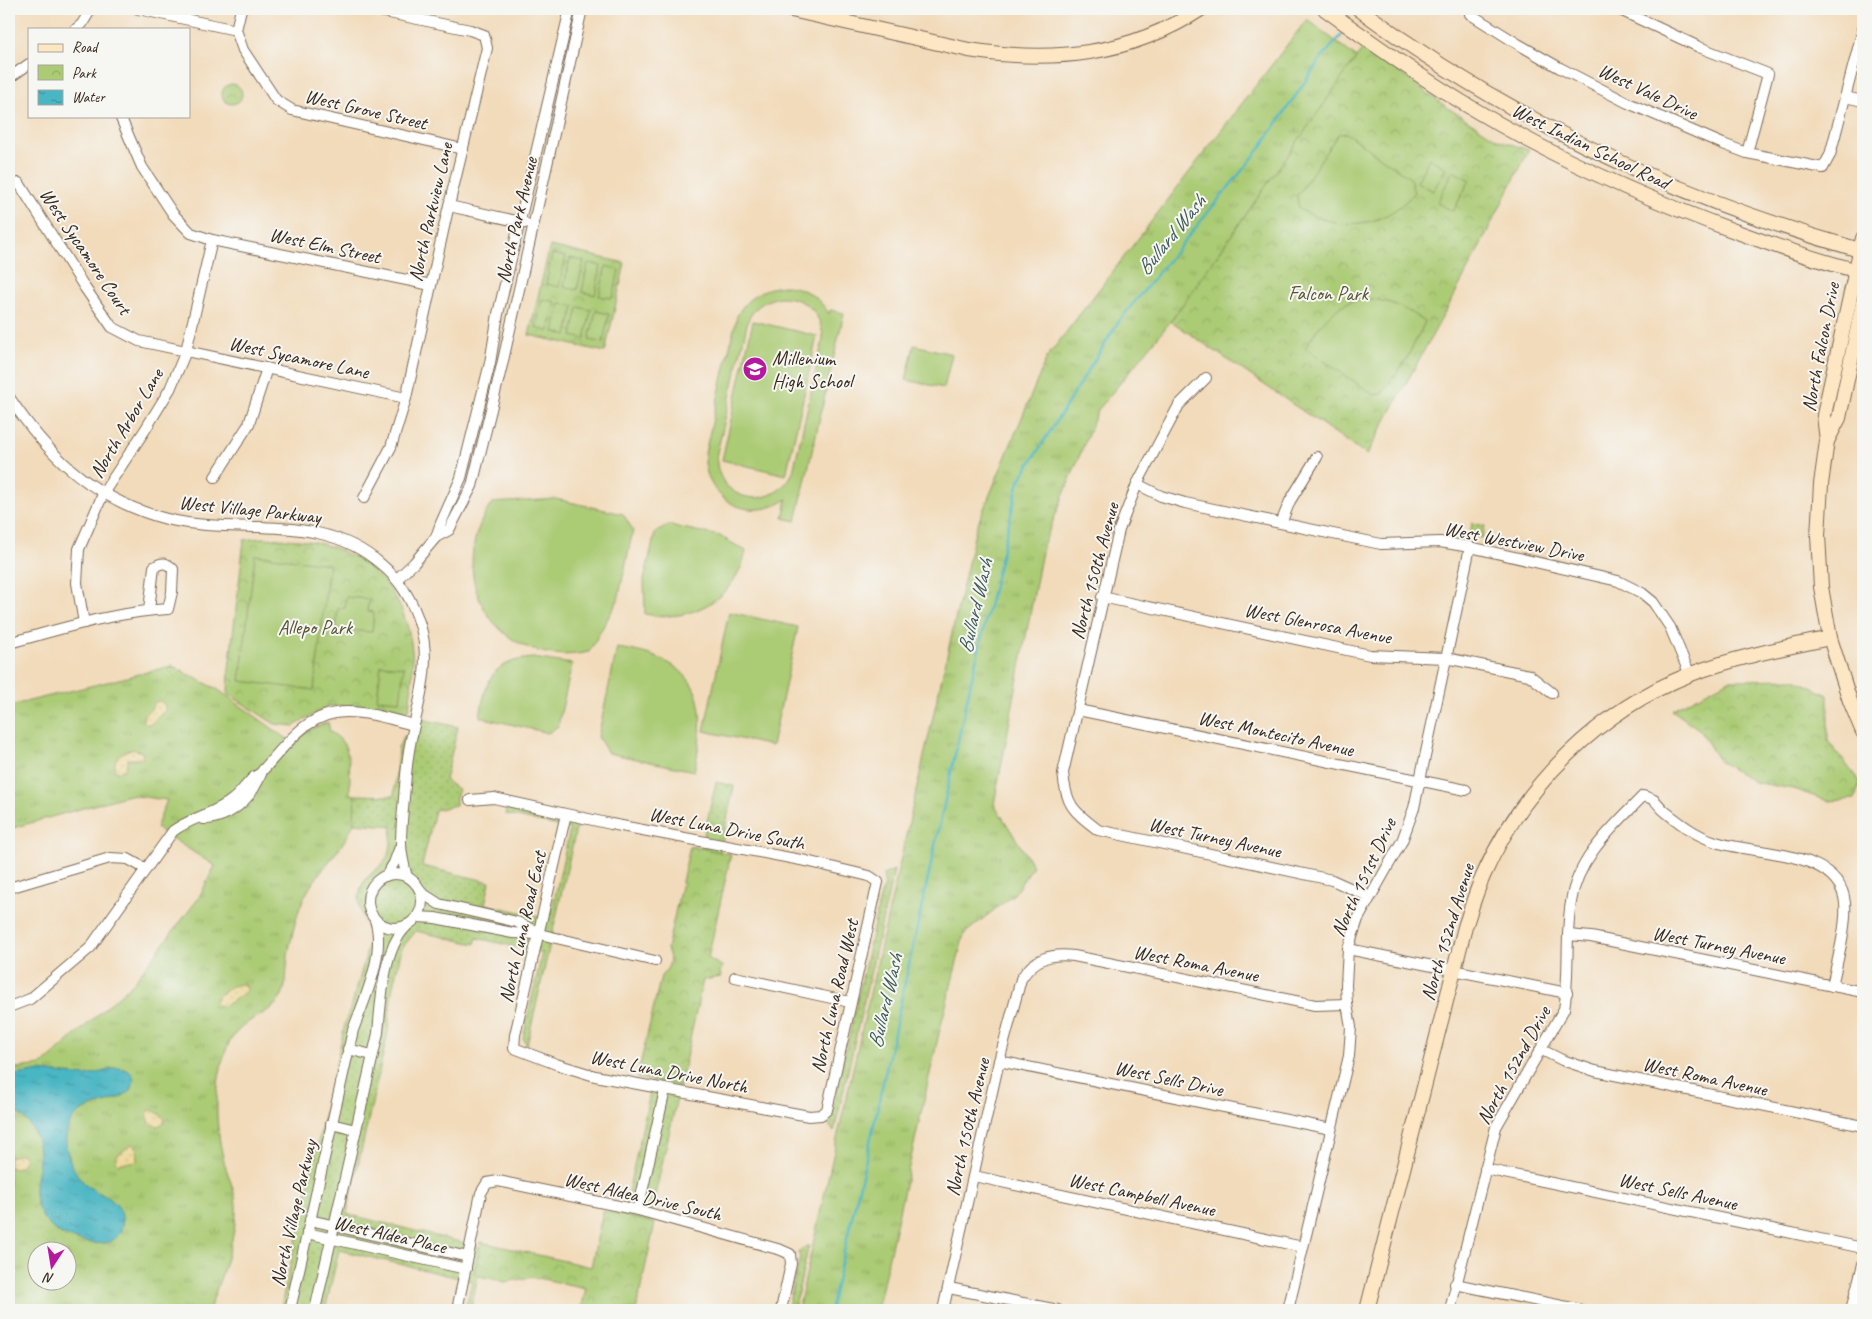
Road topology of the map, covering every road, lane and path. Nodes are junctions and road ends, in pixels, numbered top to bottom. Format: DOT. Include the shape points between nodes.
graph roads {
  1 [pos="90,9"];
  2 [pos="138,9"];
  3 [pos="241,9"];
  4 [pos="370,9"];
  5 [pos="570,9"];
  6 [pos="582,9"];
  7 [pos="787,9"];
  8 [pos="1201,9"];
  9 [pos="1325,9"];
  10 [pos="1359,9"];
  11 [pos="1618,9"];
  12 [pos="166,11"];
  13 [pos="1472,12"];
  14 [pos="77,28"];
  15 [pos="1863,29"];
  16 [pos="236,30"];
  17 [pos="28,65"];
  18 [pos="9,78"];
  19 [pos="1845,97"];
  20 [pos="1863,101"];
  21 [pos="121,118"];
  22 [pos="463,149"];
  23 [pos="1747,153"];
  24 [pos="20,183"];
  25 [pos="449,206"];
  26 [pos="521,222"];
  27 [pos="534,225"];
  28 [pos="212,240"];
  29 [pos="1861,257"];
  30 [pos="431,285"];
  31 [pos="1863,303"];
  32 [pos="186,350"];
  33 [pos="267,368"];
  34 [pos="1206,378"];
  35 [pos="9,397"];
  36 [pos="406,398"];
  37 [pos="471,436"];
  38 [pos="484,439"];
  39 [pos="1827,441"];
  40 [pos="1317,457"];
  41 [pos="215,476"];
  42 [pos="1137,484"];
  43 [pos="104,492"];
  44 [pos="364,498"];
  45 [pos="1281,523"];
  46 [pos="436,538"];
  47 [pos="1470,547"];
  48 [pos="397,579"];
  49 [pos="1102,597"];
  50 [pos="149,610"];
  51 [pos="84,623"];
  52 [pos="1830,638"];
  53 [pos="9,643"];
  54 [pos="1446,658"];
  55 [pos="1690,675"];
  56 [pos="1552,693"];
  57 [pos="1078,710"];
  58 [pos="414,725"];
  59 [pos="1863,732"];
  60 [pos="1420,780"];
  61 [pos="1466,790"];
  62 [pos="1065,793"];
  63 [pos="470,800"];
  64 [pos="566,814"];
  65 [pos="401,844"];
  66 [pos="146,869"];
  67 [pos="386,876"];
  68 [pos="407,877"];
  69 [pos="878,882"];
  70 [pos="9,888"];
  71 [pos="422,893"];
  72 [pos="1370,898"];
  73 [pos="418,917"];
  74 [pos="375,920"];
  75 [pos="406,927"];
  76 [pos="539,934"];
  77 [pos="1568,935"];
  78 [pos="1348,949"];
  79 [pos="1039,959"];
  80 [pos="655,961"];
  81 [pos="1454,970"];
  82 [pos="735,977"];
  83 [pos="1832,986"];
  84 [pos="1863,992"];
  85 [pos="1567,993"];
  86 [pos="850,1002"];
  87 [pos="1347,1004"];
  88 [pos="9,1007"];
  89 [pos="514,1048"];
  90 [pos="348,1049"];
  91 [pos="1542,1050"];
  92 [pos="372,1055"];
  93 [pos="999,1061"];
  94 [pos="665,1090"];
  95 [pos="821,1115"];
  96 [pos="332,1124"];
  97 [pos="1863,1126"];
  98 [pos="1331,1129"];
  99 [pos="356,1130"];
  100 [pos="1485,1169"];
  101 [pos="974,1176"];
  102 [pos="638,1210"];
  103 [pos="310,1220"];
  104 [pos="334,1226"];
  105 [pos="307,1233"];
  106 [pos="331,1239"];
  107 [pos="1303,1247"];
  108 [pos="1863,1248"];
  109 [pos="468,1257"];
  110 [pos="1863,1264"];
  111 [pos="466,1269"];
  112 [pos="1455,1284"];
  113 [pos="949,1288"];
  114 [pos="290,1310"];
  115 [pos="315,1310"];
  116 [pos="456,1310"];
  117 [pos="781,1310"];
  118 [pos="943,1310"];
  119 [pos="1058,1310"];
  120 [pos="1288,1310"];
  121 [pos="1367,1310"];
  122 [pos="1450,1310"];
  123 [pos="1582,1310"];
  124 [pos="1851,1310"];
  1 -- 14 [label="street"];
  2 -- 12 [label="street"];
  3 -- 16 [label="street"];
  4 -- 22 [label="street, North Parkview Lane" via="484,35 487,48"];
  5 -- 26 [label="street, North Park Avenue"];
  6 -- 27 [label="street, North Park Avenue"];
  7 -- 8 [label="street" via="968,50 1037,56 1099,52 1129,44 1176,25"];
  9 -- 29 [label="street, West Indian School Road" via="1460,101 1606,179 1783,249"];
  10 -- 29 [label="street, West Indian School Road" via="1489,95 1602,155 1737,211"];
  11 -- 23 [label="street" via="1699,47 1768,74"];
  12 -- 16 [label="street"];
  13 -- 23 [label="street, West Vale Drive" via="1535,54 1619,99"];
  15 -- 19 [label="street"];
  16 -- 22 [label="street, West Grove Street" via="242,50 276,100 292,110"];
  17 -- 18 [label="street"];
  19 -- 20 [label="street"];
  19 -- 23 [label="street, West Vale Drive" via="1830,155 1823,168"];
  21 -- 28 [label="street, West Elm Street" via="142,167 173,214 191,233"];
  22 -- 25 [label="street, North Parkview Lane"];
  24 -- 32 [label="street, West Sycamore Court" via="112,327 139,341"];
  25 -- 26 [label="street"];
  25 -- 30 [label="street, North Parkview Lane"];
  26 -- 27 [label="street"];
  26 -- 37 [label="street, North Park Avenue"];
  27 -- 38 [label="street, North Park Avenue"];
  28 -- 30 [label="street, West Elm Street"];
  28 -- 32 [label="street, North Arbor Lane"];
  29 -- 39 [label="street, North Falcon Drive" via="1824,415"];
  30 -- 36 [label="street, North Parkview Lane"];
  31 -- 39 [label="street, North Falcon Drive" via="1839,418"];
  32 -- 33 [label="street, West Sycamore Lane"];
  32 -- 43 [label="street, North Arbor Lane" via="170,389"];
  33 -- 36 [label="street, West Sycamore Lane"];
  33 -- 41 [label="street" via="249,424"];
  34 -- 42 [label="street, North 150th Avenue" via="1179,405"];
  35 -- 43 [label="street, West Village Parkway" via="46,447 70,469"];
  36 -- 44 [label="street, North Parkview Lane" via="391,447"];
  37 -- 38 [label="street"];
  37 -- 46 [label="street, North Park Avenue" via="461,478"];
  38 -- 46 [label="street, North Park Avenue" via="468,497 449,530"];
  39 -- 52 [label="street, North Falcon Drive" via="1818,536 1821,587"];
  40 -- 45 [label="street" via="1290,501"];
  42 -- 45 [label="street, West Westview Drive" via="1172,500"];
  42 -- 49 [label="street, North 150th Avenue" via="1119,530"];
  43 -- 48 [label="street, West Village Parkway" via="143,512 184,522 323,533 364,550"];
  43 -- 51 [label="street, North Arbor Lane" via="80,549 77,583"];
  45 -- 47 [label="street, West Westview Drive" via="1381,544 1440,542"];
  46 -- 48 [label="street, North Park Avenue"];
  47 -- 54 [label="street, North 151st Drive"];
  47 -- 55 [label="street, West Westview Drive" via="1606,577 1630,586 1653,602 1664,617"];
  48 -- 58 [label="street, West Village Parkway" via="417,615 425,648 425,673"];
  49 -- 54 [label="street, West Glenrosa Avenue" via="1370,655"];
  49 -- 57 [label="street, North 150th Avenue"];
  50 -- 51 [label="street"];
  51 -- 53 [label="street"];
  52 -- 55 [label="street, North 152nd Avenue" via="1747,657"];
  52 -- 59 [label="street, North Falcon Drive"];
  54 -- 56 [label="street, West Glenrosa Avenue" via="1529,675"];
  54 -- 60 [label="street, North 151st Drive"];
  55 -- 81 [label="street, North 152nd Avenue" via="1621,711 1576,747 1540,784 1499,842 1484,874"];
  57 -- 60 [label="street, West Montecito Avenue"];
  57 -- 62 [label="street, North 150th Avenue" via="1063,773"];
  58 -- 65 [label="street, West Village Parkway" via="407,763"];
  58 -- 66 [label="street" via="357,712 339,712 312,721 297,731 235,808 210,820 197,820 173,831"];
  60 -- 61 [label="street, West Montecito Avenue"];
  60 -- 72 [label="street, North 151st Drive" via="1402,841"];
  62 -- 72 [label="street, West Turney Avenue" via="1078,815 1098,830 1332,880"];
  63 -- 64 [label="street, West Luna Drive South" via="494,798"];
  64 -- 69 [label="street, West Luna Drive South" via="806,861 869,876"];
  64 -- 76 [label="street, North Luna Road East"];
  65 -- 67 [label="street, West Village Parkway"];
  65 -- 68 [label="street, West Village Parkway"];
  66 -- 70 [label="street" via="128,858 110,858"];
  66 -- 88 [label="street" via="90,948 30,999"];
  67 -- 68 [label="street"];
  67 -- 74 [label="street" via="378,880 369,895 368,904"];
  68 -- 71 [label="street"];
  69 -- 86 [label="street, North Luna Road West"];
  71 -- 73 [label="street"];
  71 -- 76 [label="street" via="438,904 518,922"];
  72 -- 78 [label="street, North 151st Drive"];
  73 -- 75 [label="street"];
  73 -- 76 [label="street" via="513,933"];
  74 -- 75 [label="street" via="389,928"];
  74 -- 90 [label="street, North Village Parkway" via="379,941 369,989"];
  75 -- 92 [label="street" via="398,934 391,949"];
  76 -- 80 [label="street"];
  76 -- 89 [label="street, North Luna Road East"];
  77 -- 83 [label="street, West Turney Avenue"];
  77 -- 83 [label="street, North 152nd Drive" via="1571,900 1579,873 1610,830 1643,796 1655,799 1662,809 1686,828 1716,842 1809,862 1826,869 1839,884 1845,902"];
  77 -- 85 [label="street, North 152nd Drive"];
  78 -- 81 [label="street"];
  78 -- 87 [label="street, North 151st Drive"];
  79 -- 87 [label="street, West Roma Avenue" via="1050,955 1074,956 1316,1005"];
  79 -- 93 [label="street, North 150th Avenue" via="1021,979"];
  81 -- 85 [label="street"];
  81 -- 121 [label="street, North 152nd Avenue"];
  82 -- 86 [label="street"];
  83 -- 84 [label="street, West Turney Avenue"];
  85 -- 91 [label="street, North 152nd Drive" via="1564,1009"];
  86 -- 95 [label="street, North Luna Road West" via="827,1110"];
  87 -- 98 [label="street, North 151st Drive" via="1349,1056"];
  89 -- 94 [label="street, West Luna Drive North" via="595,1076"];
  90 -- 92 [label="street"];
  90 -- 96 [label="street, North Village Parkway"];
  91 -- 97 [label="street, West Roma Avenue" via="1595,1071"];
  91 -- 100 [label="street, North 152nd Drive" via="1496,1127"];
  92 -- 99 [label="street"];
  93 -- 98 [label="street, West Sells Drive"];
  93 -- 101 [label="street, North 150th Avenue"];
  94 -- 95 [label="street, West Luna Drive North" via="809,1116"];
  94 -- 102 [label="street"];
  96 -- 99 [label="street, North Village Parkway"];
  96 -- 103 [label="street, North Village Parkway"];
  98 -- 107 [label="street, North 151st Drive"];
  99 -- 104 [label="street"];
  100 -- 108 [label="street, West Sells Avenue"];
  100 -- 112 [label="street, North 152nd Drive"];
  101 -- 107 [label="street, West Campbell Avenue"];
  101 -- 113 [label="street, North 150th Avenue"];
  102 -- 109 [label="street, West Aldea Drive South" via="498,1181 487,1183 481,1193"];
  102 -- 117 [label="street, West Aldea Drive South" via="790,1254 791,1264"];
  103 -- 104 [label="street, West Aldea Place"];
  103 -- 105 [label="street, North Village Parkway"];
  104 -- 106 [label="street"];
  104 -- 109 [label="street, West Aldea Place"];
  105 -- 106 [label="street, West Aldea Place"];
  105 -- 114 [label="street, North Village Parkway"];
  106 -- 111 [label="street, West Aldea Place"];
  106 -- 115 [label="street"];
  107 -- 120 [label="street, North 151st Drive"];
  109 -- 111 [label="street"];
  110 -- 124 [label="street"];
  111 -- 116 [label="street"];
  112 -- 122 [label="street, North 152nd Drive"];
  112 -- 123 [label="street"];
  113 -- 118 [label="street, North 150th Avenue"];
  113 -- 119 [label="street"];
}
